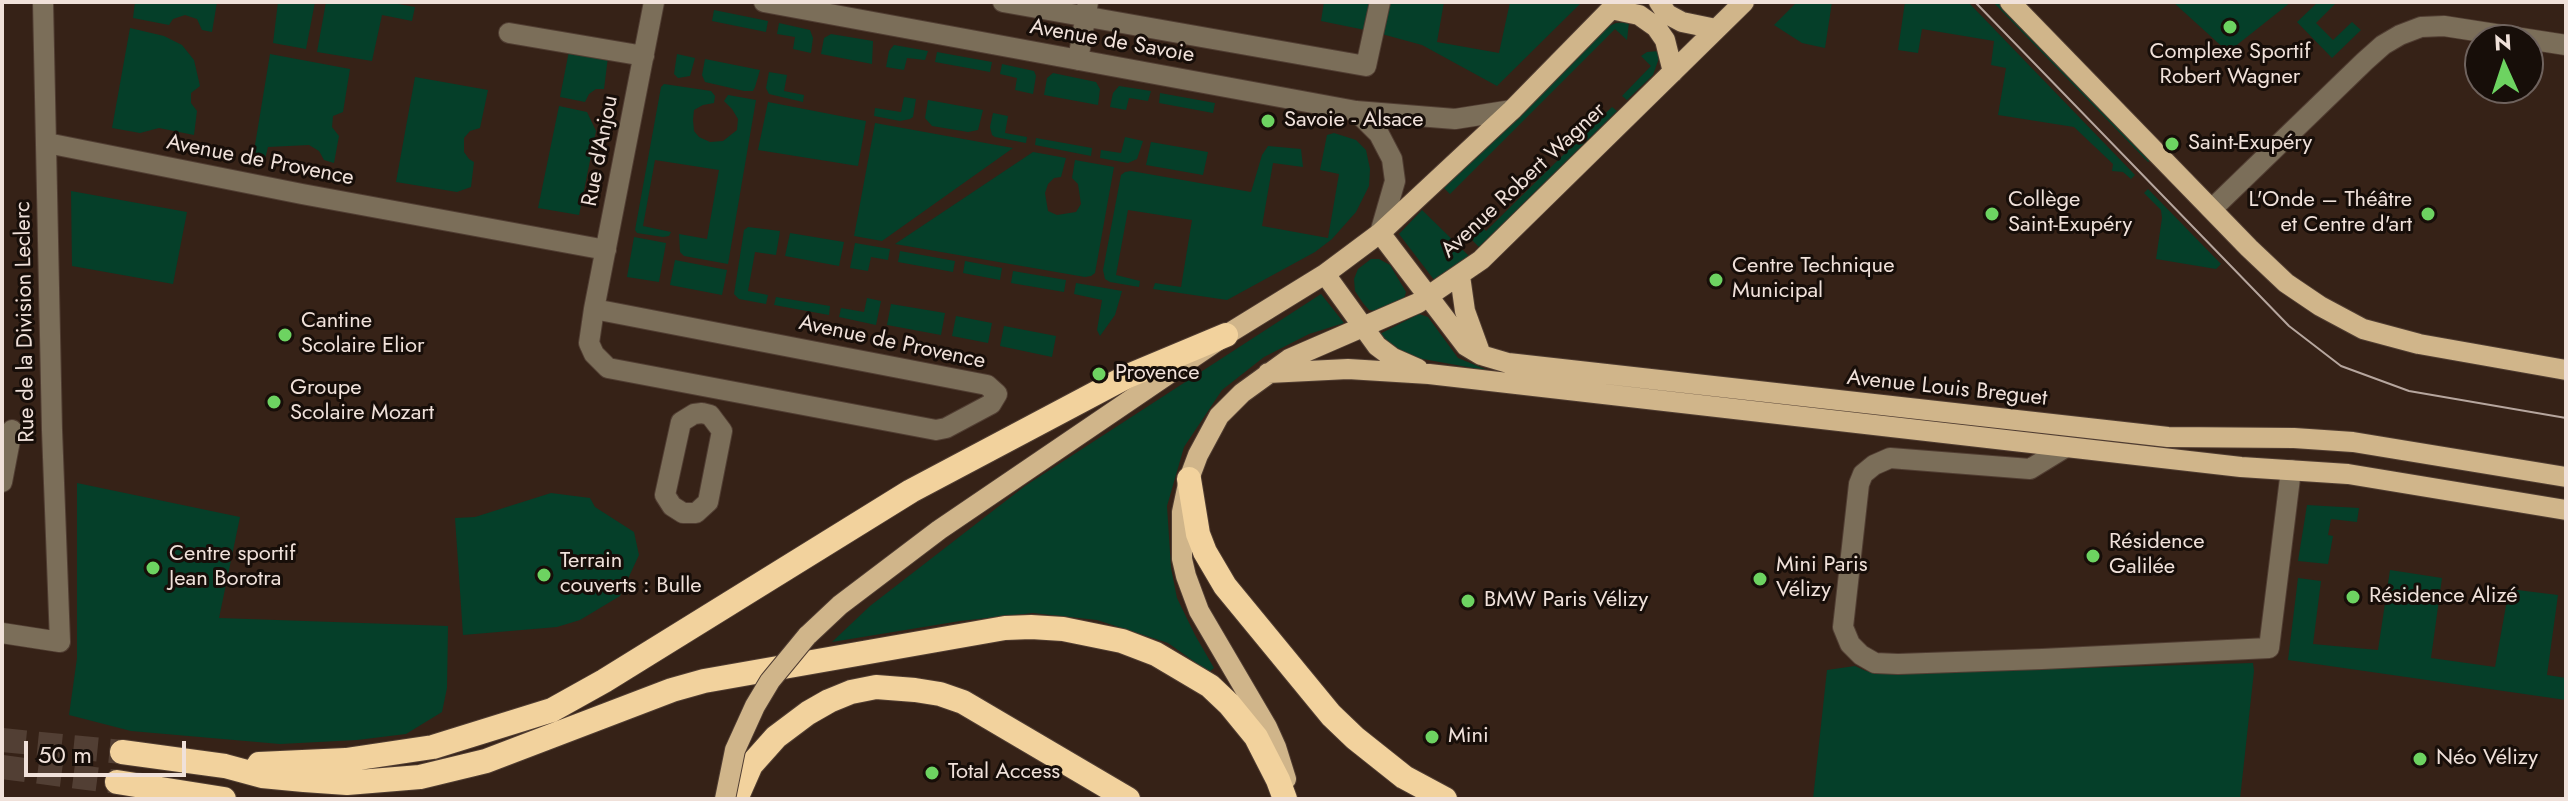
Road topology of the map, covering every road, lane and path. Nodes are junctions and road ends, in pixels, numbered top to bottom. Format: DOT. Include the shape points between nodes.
graph roads {
  1 [pos="43,2"];
  2 [pos="654,2"];
  3 [pos="764,2"];
  4 [pos="1003,2"];
  5 [pos="1380,2"];
  6 [pos="1659,2"];
  7 [pos="1744,2"];
  8 [pos="2010,2"];
  9 [pos="1614,6"];
  10 [pos="1087,9"];
  11 [pos="1716,29"];
  12 [pos="509,33"];
  13 [pos="2566,45"];
  14 [pos="644,56"];
  15 [pos="1078,60"];
  16 [pos="1673,72"];
  17 [pos="1512,110"];
  18 [pos="1356,111"];
  19 [pos="47,143"];
  20 [pos="2212,209"];
  21 [pos="1380,233"];
  22 [pos="606,250"];
  23 [pos="1325,274"];
  24 [pos="1460,276"];
  25 [pos="1428,297"];
  26 [pos="594,309"];
  27 [pos="1363,328"];
  28 [pos="1226,335"];
  29 [pos="1481,355"];
  30 [pos="2566,370"];
  31 [pos="1268,373"];
  32 [pos="1429,374"];
  33 [pos="707,387"];
  34 [pos="702,413"];
  35 [pos="12,430"];
  36 [pos="2294,438"];
  37 [pos="2066,447"];
  38 [pos="2291,470"];
  39 [pos="2566,477"];
  40 [pos="1189,479"];
  41 [pos="2,482"];
  42 [pos="2566,510"];
  43 [pos="2,633"];
  44 [pos="122,752"];
  45 [pos="225,766"];
  46 [pos="117,782"];
  47 [pos="224,799"];
  48 [pos="725,799"];
  49 [pos="736,799"];
  50 [pos="1128,799"];
  51 [pos="1287,799"];
  52 [pos="1445,799"];
  1 -- 19 [label="street, Rue de la Division Leclerc"];
  2 -- 14 [label="street, Rue d'Anjou"];
  3 -- 15 [label="street, Avenue de Savoie"];
  4 -- 10 [label="street"];
  5 -- 10 [label="street" via="1366,66"];
  6 -- 11 [label="main road" via="1682,22"];
  7 -- 11 [label="main road, Avenue Robert Wagner"];
  8 -- 20 [label="main road"];
  9 -- 16 [label="main road" via="1656,27"];
  9 -- 17 [label="main road"];
  10 -- 15 [label="street"];
  11 -- 16 [label="main road, Avenue Robert Wagner"];
  12 -- 14 [label="street"];
  13 -- 20 [label="street" via="2444,26 2400,35 2365,61"];
  14 -- 22 [label="street, Rue d'Anjou"];
  15 -- 18 [label="street, Avenue de Savoie"];
  16 -- 24 [label="main road, Avenue Robert Wagner"];
  17 -- 18 [label="street, Avenue de Savoie" via="1455,119"];
  17 -- 21 [label="main road"];
  18 -- 21 [label="street" via="1379,134 1392,159 1395,181"];
  19 -- 22 [label="street, Avenue de Provence"];
  19 -- 43 [label="street, Rue de la Division Leclerc" via="60,642"];
  20 -- 30 [label="main road" via="2286,283 2363,329"];
  21 -- 23 [label="main road"];
  21 -- 25 [label="main road, Avenue Louis Breguet"];
  22 -- 26 [label="street, Rue d'Anjou"];
  23 -- 27 [label="main road"];
  23 -- 28 [label="main road"];
  24 -- 25 [label="main road, Avenue Robert Wagner"];
  24 -- 29 [label="main road" via="1465,311"];
  25 -- 27 [label="main road, Avenue Robert Wagner"];
  25 -- 29 [label="main road, Avenue Louis Breguet" via="1466,346"];
  26 -- 33 [label="street, Avenue de Provence" via="589,343 608,368"];
  26 -- 33 [label="street, Avenue de Provence" via="987,385 997,394 991,404 936,430"];
  27 -- 31 [label="main road, Avenue Robert Wagner" via="1312,347"];
  27 -- 32 [label="main road" via="1383,353"];
  28 -- 45 [label="highway" via="1128,376 911,491 552,710 389,755"];
  28 -- 48 [label="main road, bridge" via="939,530 840,605 778,670 755,706 735,750"];
  29 -- 36 [label="main road, Avenue Louis Breguet" via="1534,367 2168,437"];
  31 -- 32 [label="main road" via="1348,369"];
  31 -- 40 [label="main road, Avenue Robert Wagner" via="1219,416"];
  32 -- 37 [label="main road, Avenue Louis Breguet"];
  33 -- 34 [label="street"];
  34 -- 34 [label="street" via="681,422 665,495 683,513 696,513 708,502 722,431"];
  35 -- 41 [label="street"];
  36 -- 38 [label="main road"];
  36 -- 39 [label="main road, Avenue Louis Breguet" via="2353,442"];
  37 -- 38 [label="main road, Avenue Louis Breguet"];
  37 -- 38 [label="street" via="2030,469 1890,458 1863,474 1843,627 1850,644 1875,663 1898,664 2269,648"];
  38 -- 42 [label="main road, Avenue Louis Breguet" via="2348,474"];
  40 -- 51 [label="main road, Avenue Robert Wagner" via="1181,535 1186,576 1199,611 1276,747"];
  40 -- 52 [label="highway" via="1198,534 1225,586 1331,715 1404,777"];
  44 -- 45 [label="highway"];
  45 -- 51 [label="highway" via="262,776 347,783 420,777 486,761 704,681 1031,627 1122,641 1210,686 1256,737"];
  46 -- 47 [label="highway"];
  49 -- 50 [label="highway" via="751,765 776,737 829,701 876,687 940,694 987,715"];
}
